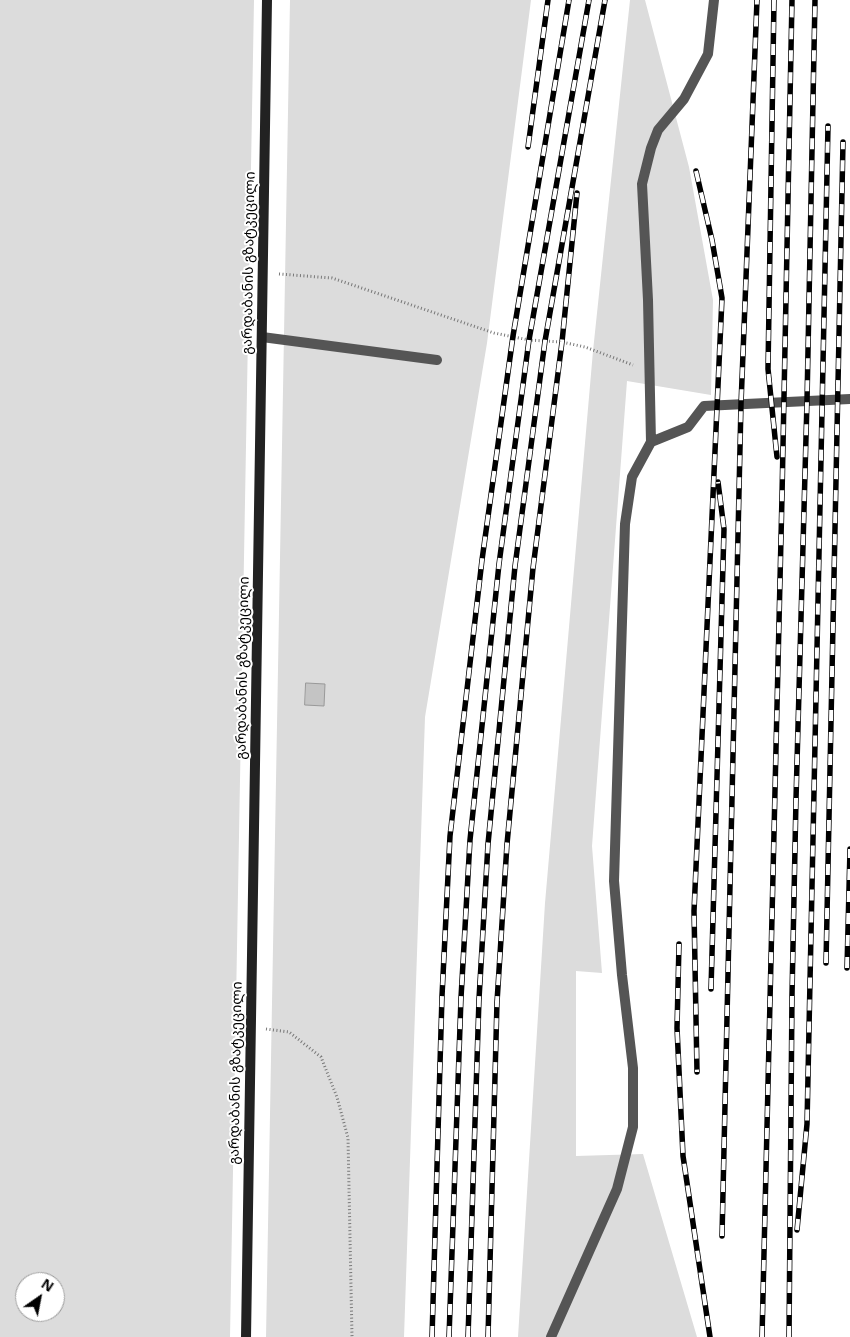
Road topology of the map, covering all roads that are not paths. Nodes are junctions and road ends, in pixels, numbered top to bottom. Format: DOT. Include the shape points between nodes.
graph roads {
  1 [pos="267,0"];
  2 [pos="714,0"];
  3 [pos="262,337"];
  4 [pos="437,360"];
  5 [pos="850,398"];
  6 [pos="651,442"];
  7 [pos="246,1337"];
  8 [pos="551,1337"];
  1 -- 3 [label="main road, გარდაბანის გზატკეცილი"];
  2 -- 6 [label="lane" via="708,54 684,99 658,130 642,184"];
  3 -- 4 [label="lane"];
  3 -- 7 [label="main road, გარდაბანის გზატკეცილი"];
  5 -- 6 [label="lane" via="704,406 688,427"];
  6 -- 8 [label="lane" via="632,477 625,524 614,881 633,1068 634,1127 616,1189"];
}
